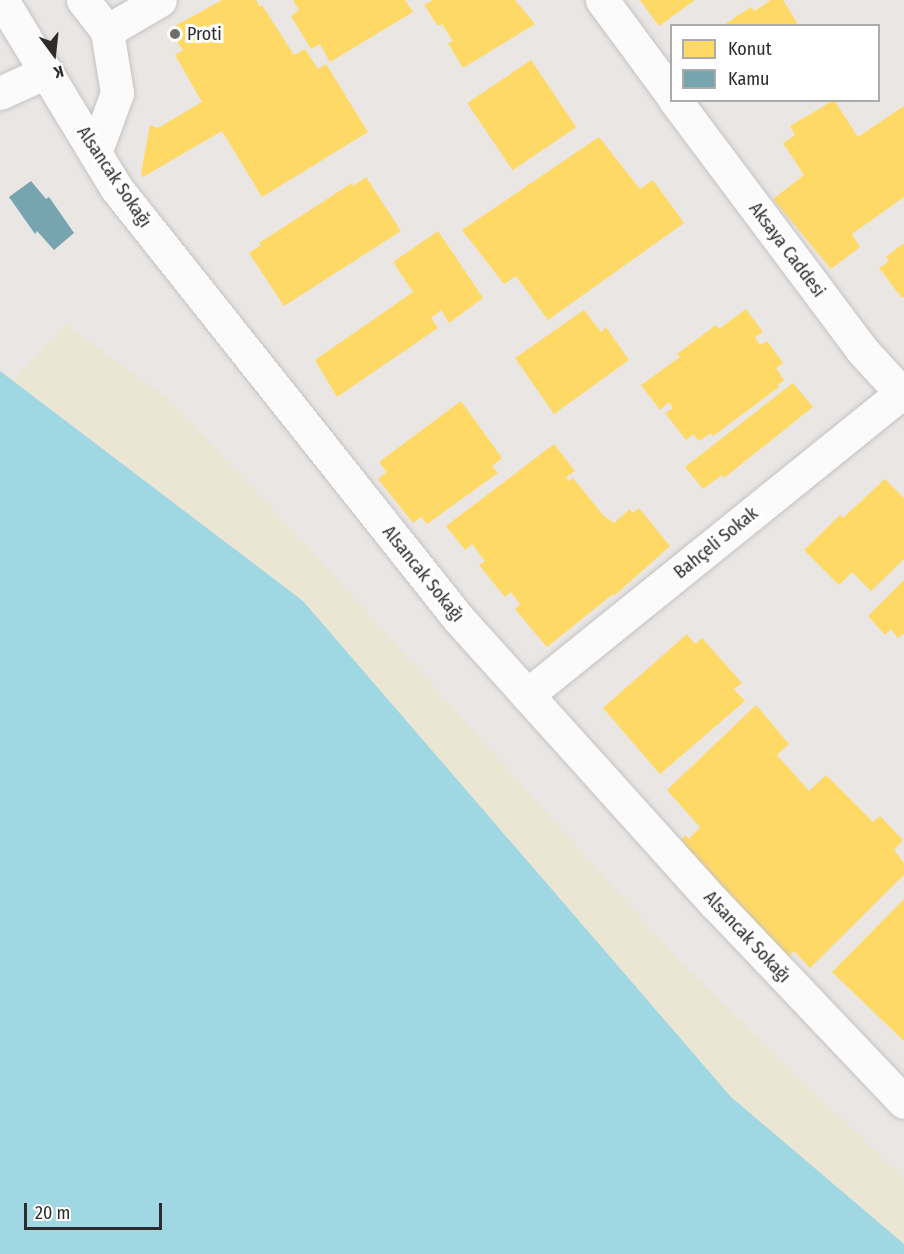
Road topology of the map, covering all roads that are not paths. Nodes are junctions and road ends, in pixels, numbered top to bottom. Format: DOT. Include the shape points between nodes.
graph roads {
  1 [pos="2,0"];
  2 [pos="83,0"];
  3 [pos="160,0"];
  4 [pos="602,0"];
  5 [pos="107,31"];
  6 [pos="46,72"];
  7 [pos="670,92"];
  8 [pos="0,93"];
  9 [pos="676,102"];
  10 [pos="95,153"];
  11 [pos="903,394"];
  12 [pos="527,695"];
  13 [pos="904,1102"];
  1 -- 6 [label="street, Alsancak Sokağı"];
  2 -- 5 [label="street"];
  3 -- 5 [label="street"];
  4 -- 7 [label="street"];
  5 -- 10 [label="street" via="117,93"];
  6 -- 8 [label="street"];
  6 -- 10 [label="street, Alsancak Sokağı"];
  9 -- 11 [label="street, Aksaya Caddesi" via="861,349"];
  10 -- 12 [label="street, Alsancak Sokağı" via="117,189 458,618"];
  11 -- 12 [label="street, Bahçeli Sokak"];
  12 -- 13 [label="street, Alsancak Sokağı"];
}
